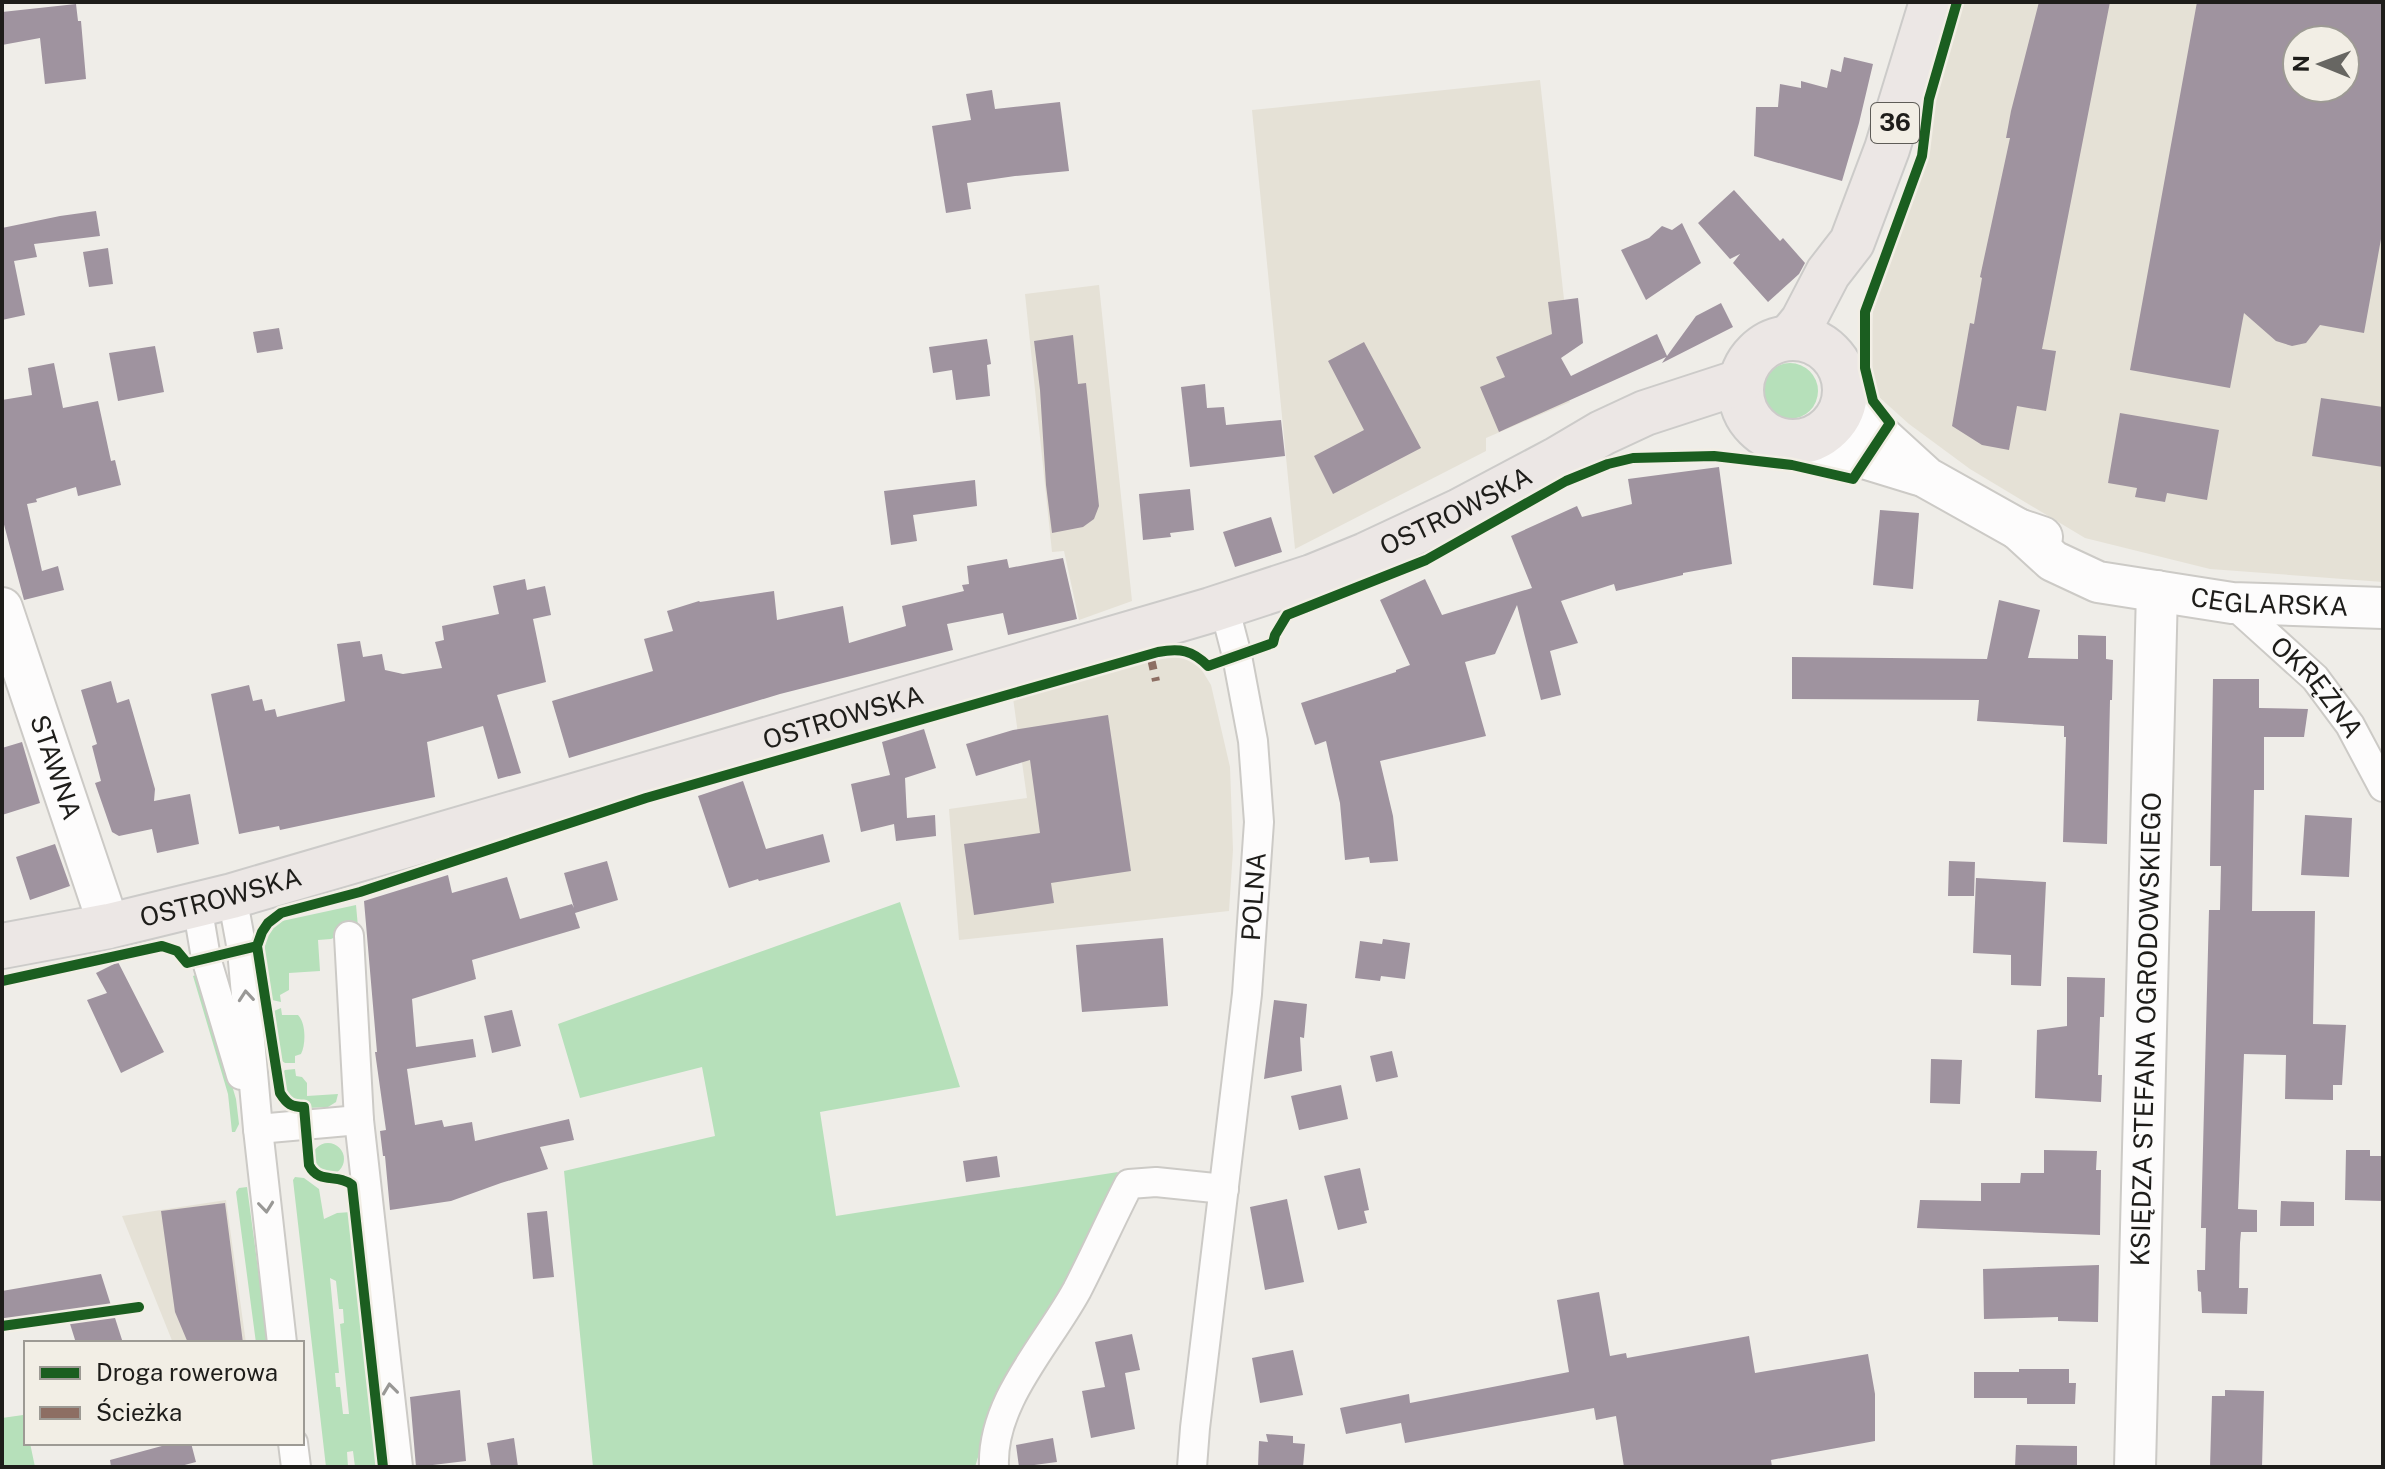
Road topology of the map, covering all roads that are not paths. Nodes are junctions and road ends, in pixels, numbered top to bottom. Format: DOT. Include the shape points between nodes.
graph roads {
  1 [pos="1932,2"];
  2 [pos="1852,242"];
  3 [pos="1790,337"];
  4 [pos="1830,353"];
  5 [pos="1740,382"];
  6 [pos="1842,407"];
  7 [pos="1756,429"];
  8 [pos="1808,441"];
  9 [pos="1558,459"];
  10 [pos="1927,478"];
  11 [pos="2157,591"];
  12 [pos="2232,603"];
  13 [pos="1224,606"];
  14 [pos="2,608"];
  15 [pos="2383,608"];
  16 [pos="2383,787"];
  17 [pos="214,901"];
  18 [pos="109,926"];
  19 [pos="349,936"];
  20 [pos="2,946"];
  21 [pos="359,1120"];
  22 [pos="258,1129"];
  23 [pos="1224,1189"];
  24 [pos="282,1341"];
  25 [pos="293,1445"];
  26 [pos="296,1467"];
  27 [pos="398,1467"];
  28 [pos="994,1467"];
  29 [pos="1192,1467"];
  30 [pos="2135,1467"];
  1 -- 2 [label="main road, 36"];
  2 -- 3 [label="main road, 36"];
  2 -- 4 [label="main road, 36" via="1851,282"];
  3 -- 4 [label="main road" via="1813,341"];
  3 -- 5 [label="main road" via="1764,346"];
  4 -- 6 [label="main road" via="1845,382"];
  5 -- 7 [label="main road" via="1747,416"];
  5 -- 9 [label="main road, OSTROWSKA" via="1645,413"];
  6 -- 8 [label="main road" via="1827,431"];
  6 -- 10 [label="street, CEGLARSKA"];
  7 -- 8 [label="main road" via="1788,442"];
  7 -- 9 [label="main road, OSTROWSKA" via="1677,428"];
  8 -- 10 [label="street, CEGLARSKA"];
  9 -- 13 [label="main road, OSTROWSKA" via="1366,555"];
  10 -- 11 [label="street, CEGLARSKA" via="2018,529 2106,560"];
  11 -- 12 [label="street, CEGLARSKA"];
  11 -- 30 [label="street, KSIĘDZA STEFANA OGRODOWSKIEGO"];
  12 -- 15 [label="street, CEGLARSKA"];
  12 -- 16 [label="street, OKRĘŻNA" via="2315,678 2350,725"];
  13 -- 17 [label="main road, OSTROWSKA"];
  13 -- 23 [label="street, POLNA" via="1253,741 1259,822 1247,994"];
  14 -- 18 [label="street, STAWNA"];
  17 -- 18 [label="main road, OSTROWSKA"];
  22 -- 17 [label="street, one-way" via="242,950"];
  17 -- 22 [label="street" via="201,940"];
  18 -- 20 [label="main road, OSTROWSKA"];
  19 -- 21 [label="street"];
  21 -- 22 [label="street"];
  27 -- 21 [label="street, one-way"];
  22 -- 24 [label="street, one-way"];
  23 -- 28 [label="street" via="1129,1184 1076,1291 1005,1407"];
  23 -- 29 [label="street, POLNA"];
  25 -- 26 [label="street"];
}
